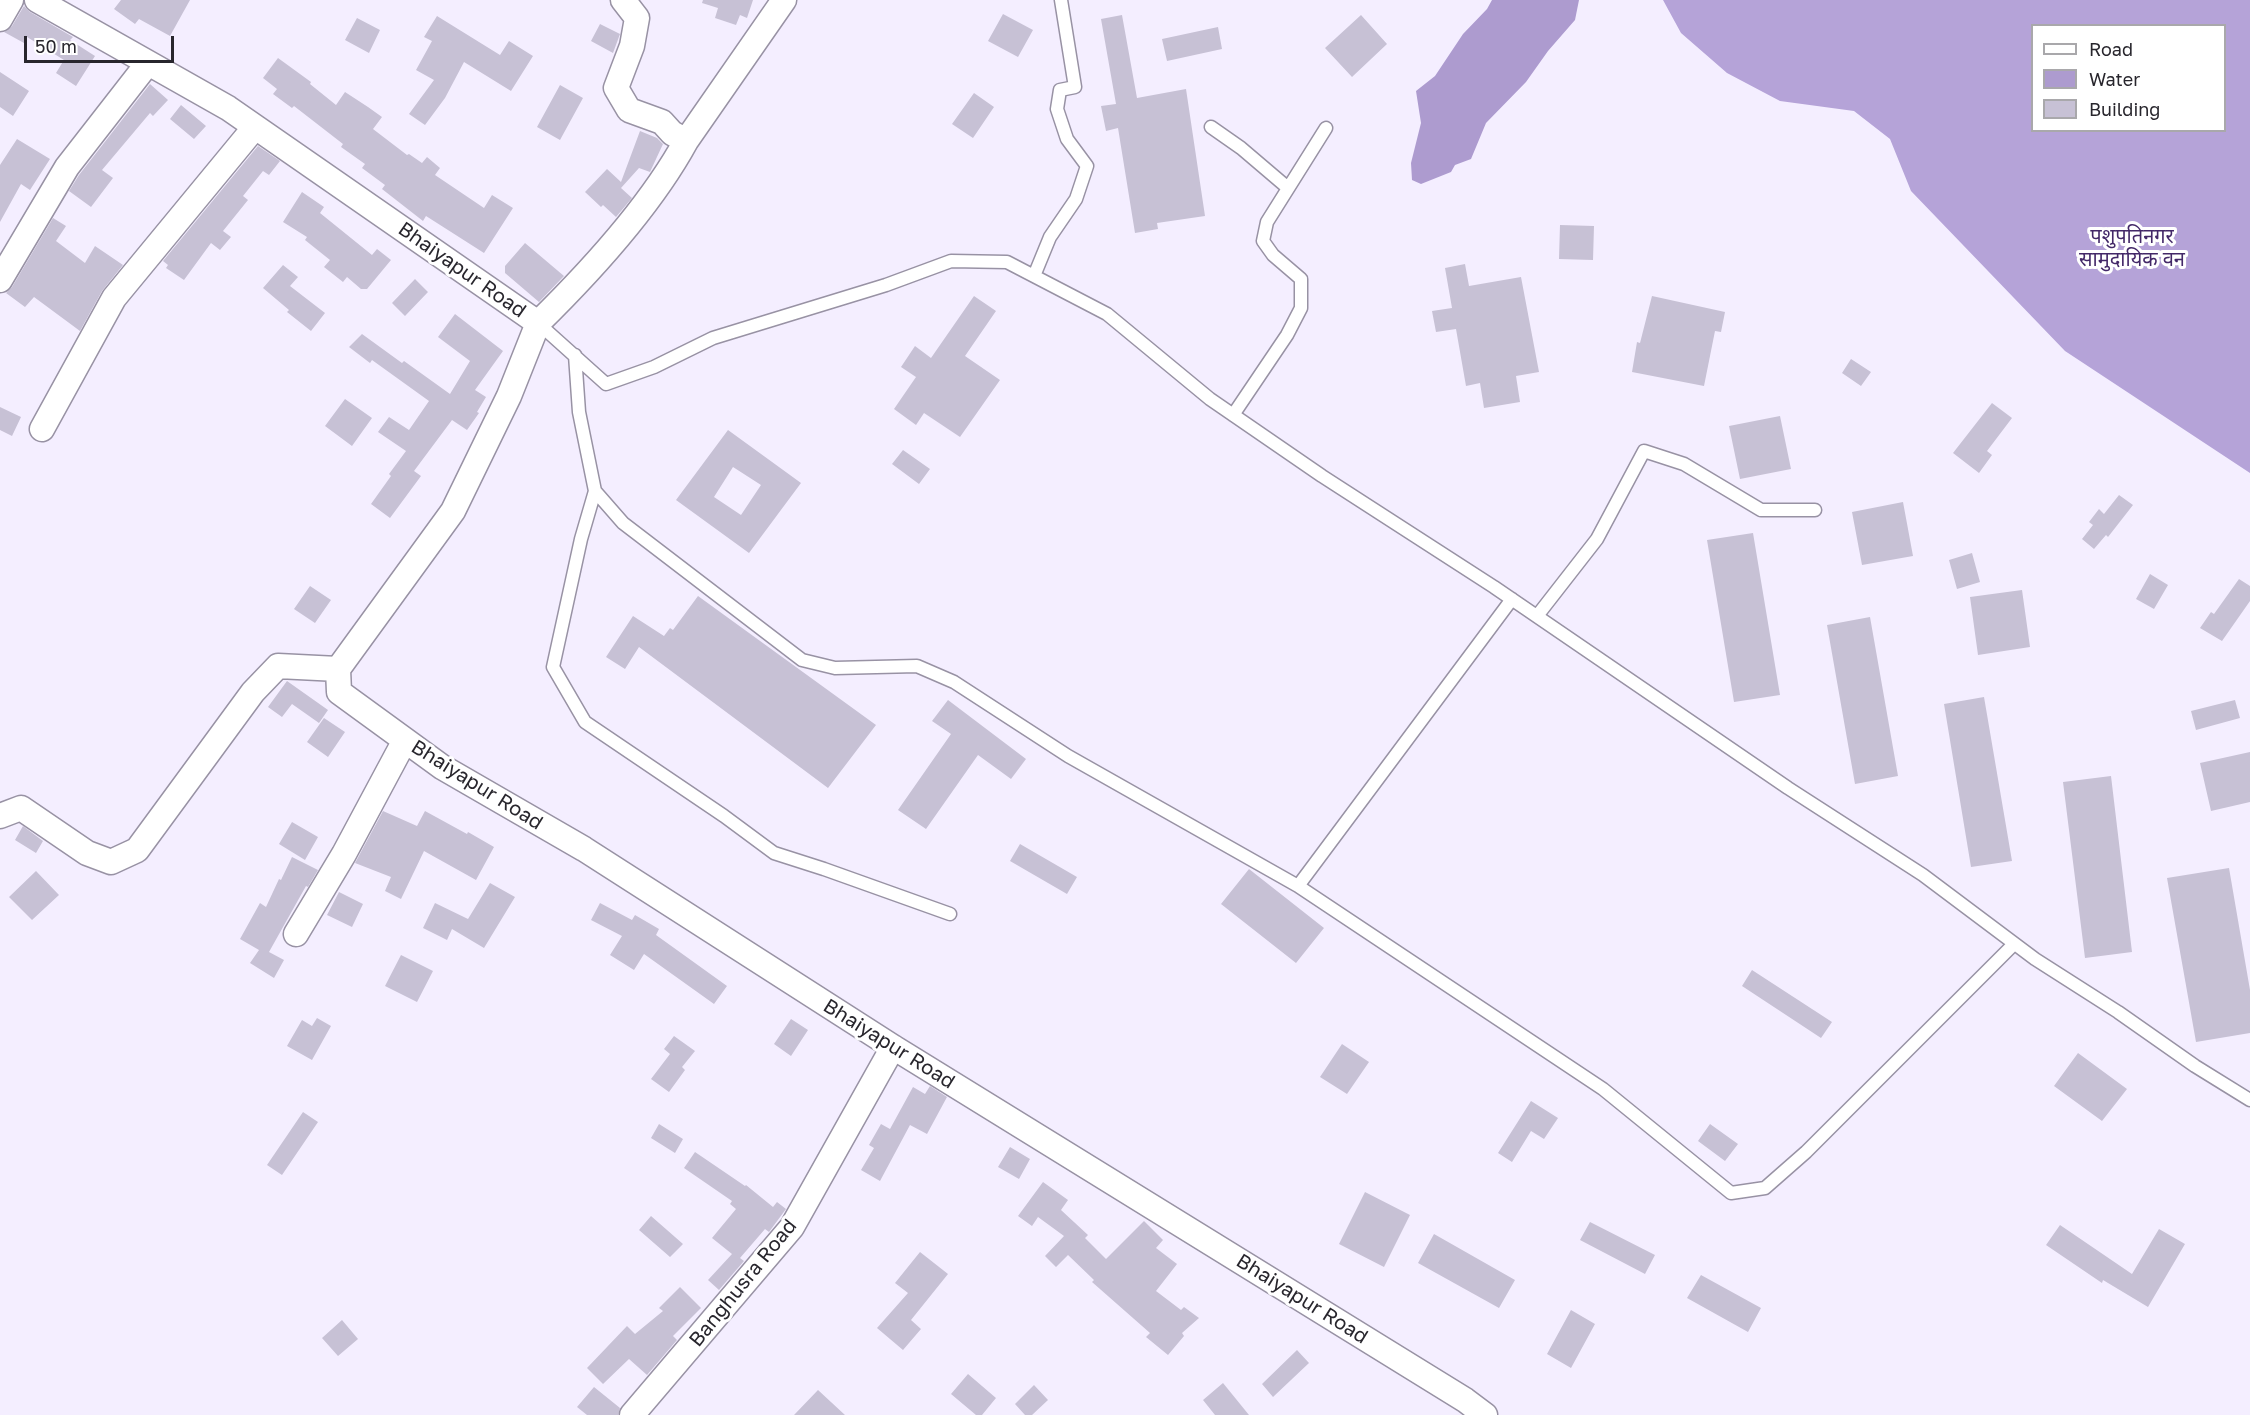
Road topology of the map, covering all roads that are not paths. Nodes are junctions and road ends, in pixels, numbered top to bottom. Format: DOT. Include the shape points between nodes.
graph roads {
  1 [pos="11,0"];
  2 [pos="37,0"];
  3 [pos="623,0"];
  4 [pos="784,0"];
  5 [pos="1061,0"];
  6 [pos="0,19"];
  7 [pos="148,63"];
  8 [pos="255,127"];
  9 [pos="1211,127"];
  10 [pos="1326,128"];
  11 [pos="686,141"];
  12 [pos="1288,188"];
  13 [pos="1034,276"];
  14 [pos="0,280"];
  15 [pos="538,323"];
  16 [pos="575,354"];
  17 [pos="1233,415"];
  18 [pos="42,429"];
  19 [pos="596,491"];
  20 [pos="1815,510"];
  21 [pos="1512,599"];
  22 [pos="1537,616"];
  23 [pos="338,669"];
  24 [pos="405,740"];
  25 [pos="0,816"];
  26 [pos="1298,886"];
  27 [pos="950,914"];
  28 [pos="296,934"];
  29 [pos="2014,944"];
  30 [pos="892,1047"];
  31 [pos="2250,1100"];
  32 [pos="632,1415"];
  33 [pos="1485,1415"];
  1 -- 6 [label="street"];
  2 -- 7 [label="street, Bhaiyapur Road"];
  3 -- 11 [label="street" via="637,18 632,46 616,88 629,110 662,122"];
  4 -- 11 [label="street"];
  5 -- 13 [label="lane" via="1075,87 1060,90 1057,109 1067,139 1087,166 1076,199 1050,237"];
  7 -- 8 [label="street, Bhaiyapur Road"];
  7 -- 14 [label="street" via="68,168"];
  8 -- 15 [label="street, Bhaiyapur Road"];
  8 -- 18 [label="street" via="114,298"];
  9 -- 12 [label="lane"];
  10 -- 12 [label="lane"];
  11 -- 15 [label="street" via="649,199"];
  12 -- 17 [label="lane" via="1268,222 1263,242 1300,279 1301,308"];
  13 -- 16 [label="lane" via="1007,262 951,261 713,338 654,367 606,384"];
  13 -- 17 [label="lane" via="1107,314"];
  15 -- 16 [label="lane"];
  15 -- 23 [label="street, Bhaiyapur Road" via="509,396 453,511"];
  16 -- 19 [label="lane" via="579,412"];
  17 -- 21 [label="lane"];
  19 -- 26 [label="lane" via="623,524 802,660 835,668 917,666 954,682 1068,756"];
  19 -- 27 [label="lane" via="581,539 553,667 585,722 774,853"];
  20 -- 22 [label="lane" via="1761,510 1684,464 1644,451 1597,539"];
  21 -- 22 [label="lane"];
  21 -- 26 [label="lane"];
  22 -- 29 [label="lane" via="1923,875"];
  23 -- 24 [label="street, Bhaiyapur Road" via="339,692"];
  23 -- 25 [label="street" via="278,666 253,692 137,850 111,862 87,853 21,808"];
  24 -- 28 [label="street"];
  24 -- 30 [label="street, Bhaiyapur Road" via="442,767 584,849"];
  26 -- 29 [label="lane" via="1603,1089 1731,1193 1764,1188 1806,1152"];
  29 -- 31 [label="lane"];
  30 -- 32 [label="street, Banghusra Road" via="792,1227"];
  30 -- 33 [label="street, Bhaiyapur Road"];
}
